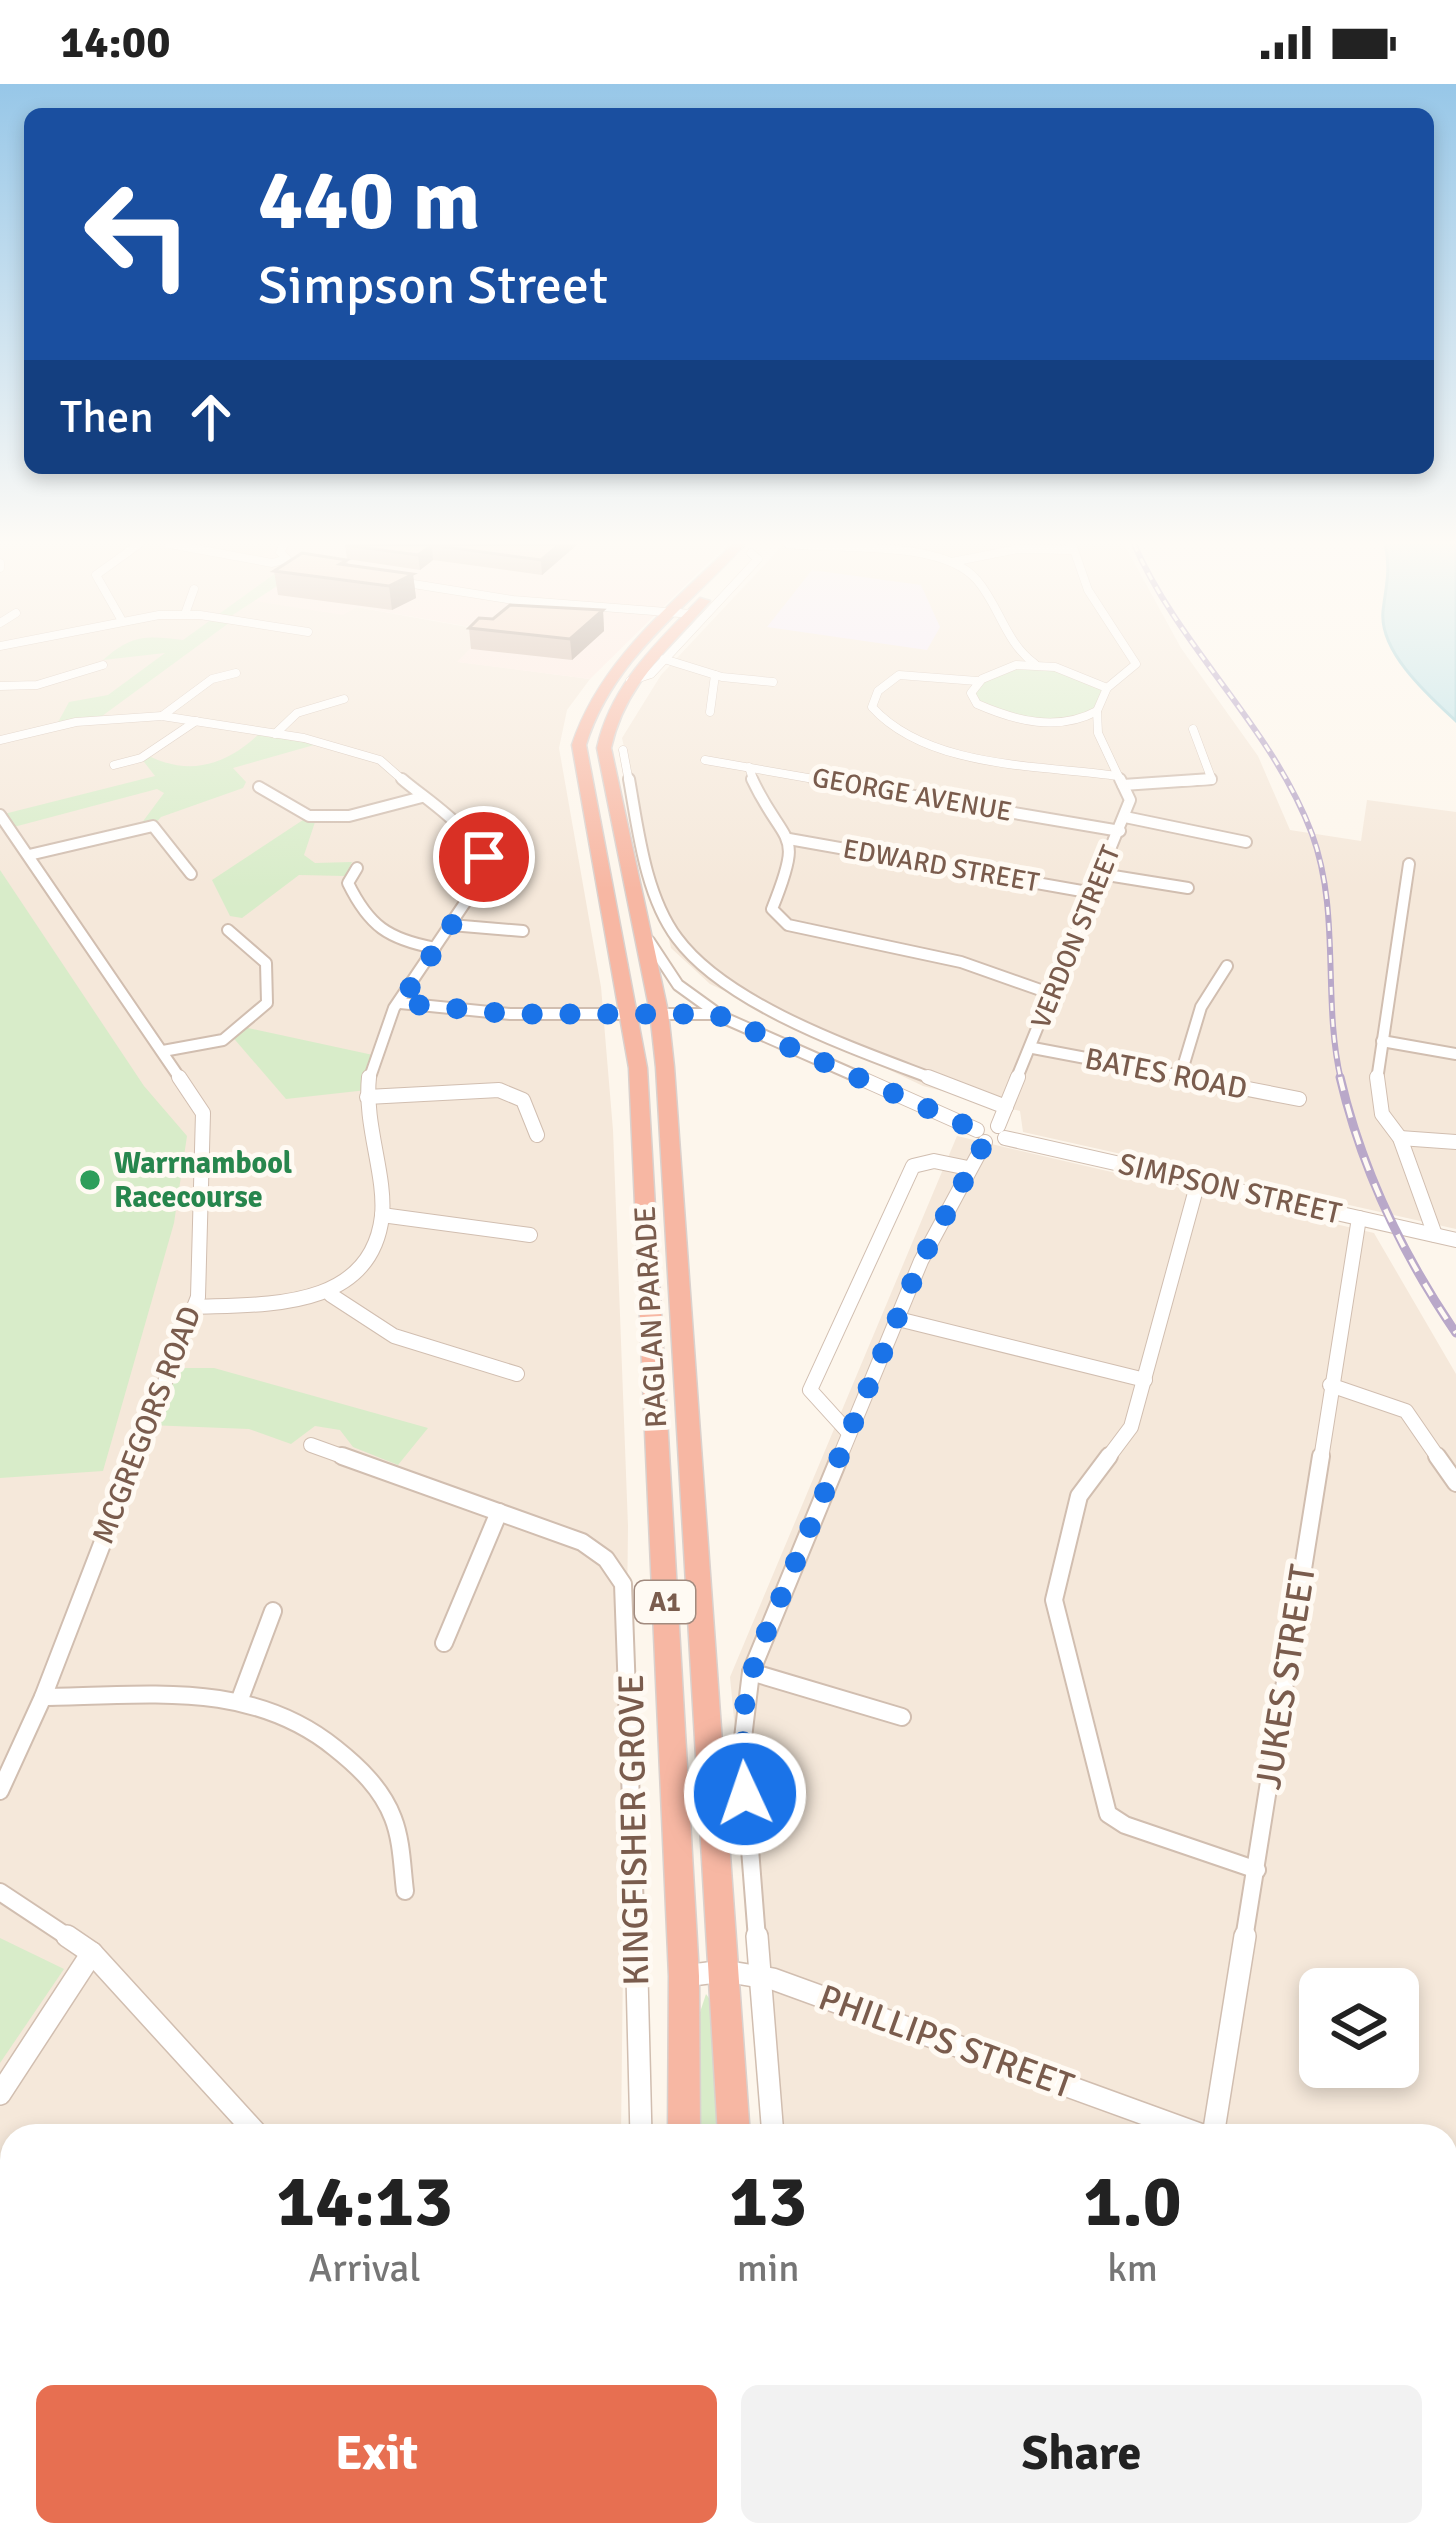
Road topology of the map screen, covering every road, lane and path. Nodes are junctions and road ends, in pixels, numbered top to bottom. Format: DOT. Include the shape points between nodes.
graph roads {
  1 [pos="631,659"];
  2 [pos="647,659"];
  3 [pos="664,659"];
  4 [pos="1011,659"];
  5 [pos="1031,659"];
  6 [pos="1133,659"];
  7 [pos="103,665"];
  8 [pos="1037,665"];
  9 [pos="998,668"];
  10 [pos="236,673"];
  11 [pos="715,675"];
  12 [pos="977,681"];
  13 [pos="630,682"];
  14 [pos="772,682"];
  15 [pos="0,686"];
  16 [pos="1107,688"];
  17 [pos="344,699"];
  18 [pos="1097,711"];
  19 [pos="710,712"];
  20 [pos="162,716"];
  21 [pos="196,721"];
  22 [pos="1058,723"];
  23 [pos="1193,729"];
  24 [pos="275,734"];
  25 [pos="0,740"];
  26 [pos="1105,749"];
  27 [pos="622,750"];
  28 [pos="705,760"];
  29 [pos="114,765"];
  30 [pos="749,767"];
  31 [pos="1120,780"];
  32 [pos="259,787"];
  33 [pos="422,797"];
  34 [pos="634,805"];
  35 [pos="614,807"];
  36 [pos="587,809"];
  37 [pos="1125,817"];
  38 [pos="2,820"];
  39 [pos="1120,831"];
  40 [pos="1204,837"];
  41 [pos="789,839"];
  42 [pos="1246,842"];
  43 [pos="1201,852"];
  44 [pos="29,855"];
  45 [pos="1409,864"];
  46 [pos="357,868"];
  47 [pos="191,874"];
  48 [pos="1101,874"];
  49 [pos="1188,888"];
  50 [pos="1093,893"];
  51 [pos="640,914"];
  52 [pos="451,926"];
  53 [pos="228,930"];
  54 [pos="523,931"];
  55 [pos="435,948"];
  56 [pos="1227,965"];
  57 [pos="1049,993"];
  58 [pos="400,1003"];
  59 [pos="631,1012"];
  60 [pos="659,1012"];
  61 [pos="729,1019"];
  62 [pos="1382,1041"];
  63 [pos="1033,1048"];
  64 [pos="163,1051"];
  65 [pos="1456,1054"];
  66 [pos="1180,1077"];
  67 [pos="367,1097"];
  68 [pos="1299,1099"];
  69 [pos="1006,1107"];
  70 [pos="1001,1132"];
  71 [pos="537,1135"];
  72 [pos="981,1136"];
  73 [pos="1400,1138"];
  74 [pos="1456,1142"];
  75 [pos="968,1168"];
  76 [pos="1198,1182"];
  77 [pos="382,1215"];
  78 [pos="1359,1218"];
  79 [pos="530,1235"];
  80 [pos="1435,1235"];
  81 [pos="1456,1240"];
  82 [pos="331,1295"];
  83 [pos="194,1306"];
  84 [pos="898,1319"];
  85 [pos="517,1374"];
  86 [pos="1145,1380"];
  87 [pos="1330,1385"];
  88 [pos="849,1433"];
  89 [pos="311,1445"];
  90 [pos="1456,1483"];
  91 [pos="499,1512"];
  92 [pos="274,1611"];
  93 [pos="444,1643"];
  94 [pos="751,1672"];
  95 [pos="43,1696"];
  96 [pos="240,1699"];
  97 [pos="902,1717"];
  98 [pos="0,1791"];
  99 [pos="1256,1870"];
  100 [pos="405,1891"];
  101 [pos="0,1892"];
  102 [pos="92,1953"];
  103 [pos="724,1971"];
  104 [pos="683,1976"];
  105 [pos="758,1976"];
  106 [pos="8,2068"];
  107 [pos="0,2094"];
  108 [pos="248,2124"];
  109 [pos="641,2124"];
  110 [pos="684,2124"];
  111 [pos="733,2124"];
  112 [pos="772,2124"];
  113 [pos="1175,2124"];
  114 [pos="1211,2124"];
  1 -- 36 [label="highway, RAGLAN PARADE / A1" via="588,711 579,757"];
  2 -- 13 [label="highway, RAGLAN PARADE / A1"];
  3 -- 11 [label="street"];
  3 -- 13 [label="street"];
  4 -- 9 [label="street"];
  5 -- 8 [label="street"];
  6 -- 16 [label="street"];
  7 -- 15 [label="street" via="27,687"];
  8 -- 9 [label="street"];
  8 -- 16 [label="street" via="1087,675"];
  9 -- 12 [label="street"];
  10 -- 20 [label="street" via="212,679"];
  11 -- 14 [label="street"];
  11 -- 19 [label="street"];
  12 -- 22 [label="street" via="977,704"];
  12 -- 31 [label="street" via="902,673 883,682 872,707 886,724 927,745"];
  13 -- 35 [label="highway, RAGLAN PARADE / A1" via="604,748"];
  16 -- 18 [label="street"];
  17 -- 24 [label="street" via="297,713"];
  18 -- 22 [label="street"];
  18 -- 26 [label="street, VERDON STREET"];
  20 -- 21 [label="street"];
  20 -- 25 [label="street" via="76,722"];
  21 -- 24 [label="street"];
  21 -- 29 [label="street" via="141,758"];
  22 -- 26 [label="street" via="1086,730"];
  23 -- 31 [label="street" via="1212,780"];
  24 -- 33 [label="street" via="380,760"];
  26 -- 31 [label="street, VERDON STREET"];
  27 -- 34 [label="street"];
  28 -- 30 [label="street, GEORGE AVENUE"];
  30 -- 39 [label="street, GEORGE AVENUE"];
  30 -- 41 [label="street" via="759,800"];
  31 -- 37 [label="street, VERDON STREET" via="1130,800"];
  32 -- 33 [label="street" via="309,816 349,816"];
  33 -- 52 [label="street" via="484,857 483,876"];
  34 -- 35 [label="street"];
  34 -- 69 [label="street" via="667,920 690,957 901,1068"];
  35 -- 36 [label="highway"];
  35 -- 51 [label="highway, RAGLAN PARADE / A1"];
  36 -- 59 [label="highway, RAGLAN PARADE / A1"];
  37 -- 39 [label="street, VERDON STREET"];
  37 -- 40 [label="street"];
  38 -- 44 [label="street, MCGREGORS ROAD"];
  39 -- 48 [label="street, VERDON STREET"];
  40 -- 42 [label="street"];
  40 -- 43 [label="street"];
  41 -- 50 [label="street, EDWARD STREET"];
  41 -- 57 [label="street" via="790,871 772,909 788,925 962,962"];
  44 -- 47 [label="street" via="141,824 160,832"];
  44 -- 64 [label="street, MCGREGORS ROAD"];
  45 -- 62 [label="street"];
  46 -- 55 [label="street" via="348,883 369,927 387,940"];
  48 -- 49 [label="street"];
  48 -- 50 [label="street, VERDON STREET"];
  50 -- 57 [label="street, VERDON STREET"];
  51 -- 60 [label="highway, RAGLAN PARADE / A1"];
  51 -- 61 [label="street" via="678,986"];
  52 -- 54 [label="street"];
  52 -- 55 [label="street"];
  53 -- 64 [label="street" via="266,963 267,1003 223,1040"];
  55 -- 58 [label="street"];
  56 -- 66 [label="street" via="1201,1007"];
  57 -- 63 [label="street, VERDON STREET"];
  58 -- 59 [label="street" via="510,1014"];
  58 -- 67 [label="street" via="373,1055"];
  59 -- 60 [label="street"];
  59 -- 104 [label="highway, RAGLAN PARADE / A1"];
  60 -- 61 [label="street"];
  60 -- 103 [label="highway, RAGLAN PARADE / A1"];
  61 -- 72 [label="street"];
  62 -- 65 [label="street"];
  62 -- 73 [label="street" via="1382,1114"];
  63 -- 66 [label="street, BATES ROAD"];
  63 -- 69 [label="street, VERDON STREET"];
  64 -- 83 [label="street, MCGREGORS ROAD" via="203,1113"];
  66 -- 68 [label="street, BATES ROAD"];
  67 -- 71 [label="street" via="499,1090 523,1100"];
  67 -- 77 [label="street"];
  69 -- 70 [label="street, VERDON STREET"];
  70 -- 72 [label="street"];
  70 -- 76 [label="street, SIMPSON STREET"];
  72 -- 75 [label="street"];
  73 -- 74 [label="street"];
  73 -- 80 [label="street"];
  75 -- 84 [label="street"];
  75 -- 88 [label="street" via="913,1166 810,1390"];
  76 -- 78 [label="street, SIMPSON STREET"];
  76 -- 86 [label="street"];
  77 -- 79 [label="street"];
  77 -- 82 [label="street" via="378,1234"];
  78 -- 80 [label="street, SIMPSON STREET"];
  78 -- 87 [label="street, JUKES STREET"];
  80 -- 81 [label="street, SIMPSON STREET"];
  82 -- 83 [label="street"];
  82 -- 85 [label="street" via="352,1316 408,1342"];
  83 -- 95 [label="street, MCGREGORS ROAD"];
  84 -- 86 [label="street"];
  84 -- 88 [label="street"];
  86 -- 99 [label="street" via="1131,1427 1079,1496 1054,1612 1108,1814"];
  87 -- 90 [label="street" via="1406,1411"];
  87 -- 99 [label="street, JUKES STREET"];
  88 -- 94 [label="street"];
  89 -- 91 [label="street, KINGFISHER GROVE"];
  91 -- 93 [label="street"];
  91 -- 109 [label="street, KINGFISHER GROVE" via="582,1542 623,1584"];
  92 -- 96 [label="street"];
  94 -- 97 [label="street"];
  94 -- 105 [label="street" via="742,1746"];
  95 -- 96 [label="street"];
  95 -- 98 [label="street, MCGREGORS ROAD"];
  96 -- 100 [label="street" via="331,1745 365,1772 394,1820"];
  99 -- 114 [label="street, JUKES STREET"];
  101 -- 102 [label="street"];
  102 -- 106 [label="street"];
  102 -- 108 [label="street"];
  103 -- 104 [label="street, PHILLIPS STREET"];
  103 -- 105 [label="street, PHILLIPS STREET"];
  103 -- 111 [label="highway, RAGLAN PARADE / A1"];
  104 -- 110 [label="highway, RAGLAN PARADE / A1"];
  105 -- 112 [label="street"];
  105 -- 113 [label="street, PHILLIPS STREET"];
  106 -- 107 [label="street"];
}
